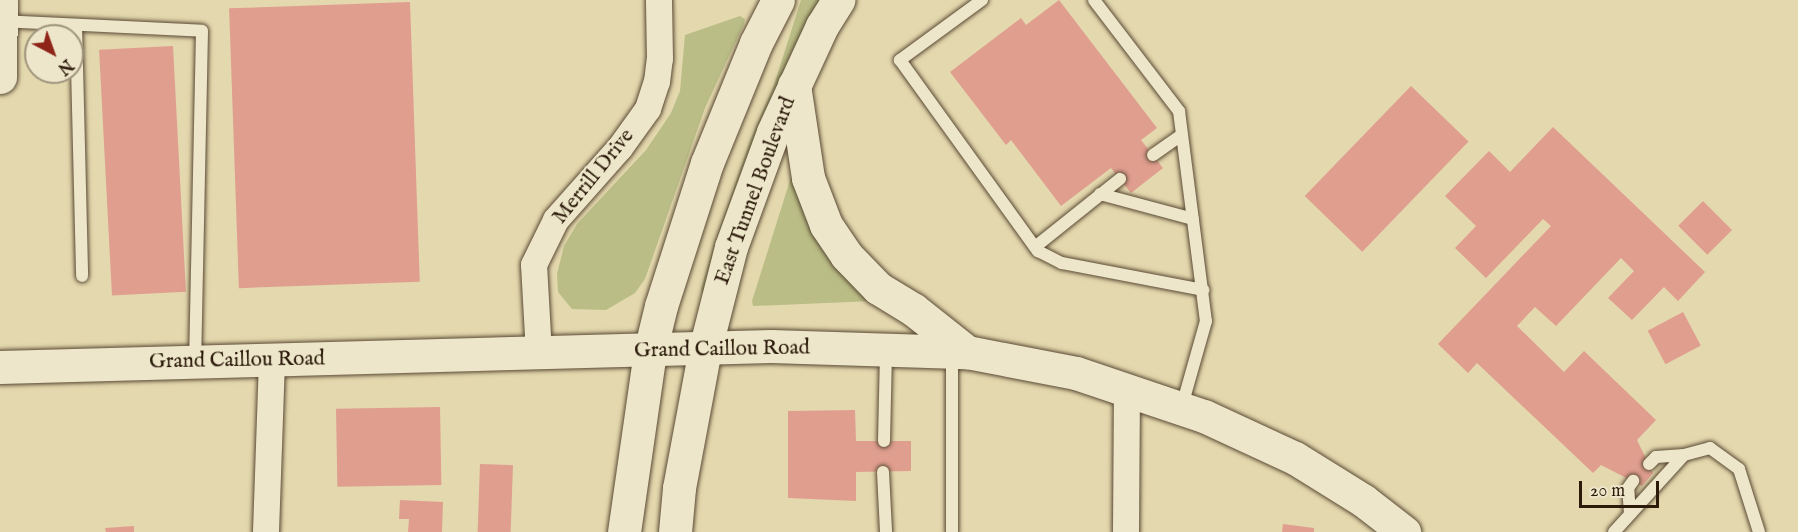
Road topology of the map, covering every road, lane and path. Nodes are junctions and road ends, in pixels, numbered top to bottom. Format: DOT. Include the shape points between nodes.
graph roads {
  1 [pos="1,0"];
  2 [pos="659,0"];
  3 [pos="778,0"];
  4 [pos="838,0"];
  5 [pos="982,0"];
  6 [pos="1094,0"];
  7 [pos="0,21"];
  8 [pos="57,24"];
  9 [pos="84,25"];
  10 [pos="0,77"];
  11 [pos="77,84"];
  12 [pos="794,85"];
  13 [pos="1182,135"];
  14 [pos="1153,155"];
  15 [pos="1120,179"];
  16 [pos="1100,194"];
  17 [pos="1193,219"];
  18 [pos="1035,247"];
  19 [pos="82,276"];
  20 [pos="1203,290"];
  21 [pos="705,349"];
  22 [pos="886,350"];
  23 [pos="650,351"];
  24 [pos="959,352"];
  25 [pos="539,354"];
  26 [pos="272,360"];
  27 [pos="195,362"];
  28 [pos="0,367"];
  29 [pos="1127,390"];
  30 [pos="1181,408"];
  31 [pos="884,441"];
  32 [pos="1684,455"];
  33 [pos="1648,464"];
  34 [pos="883,472"];
  35 [pos="1633,481"];
  36 [pos="1630,514"];
  37 [pos="266,532"];
  38 [pos="624,532"];
  39 [pos="675,532"];
  40 [pos="886,532"];
  41 [pos="952,532"];
  42 [pos="1126,532"];
  43 [pos="1404,532"];
  44 [pos="1614,532"];
  45 [pos="1759,532"];
  1 -- 7 [label="main road"];
  2 -- 25 [label="street, Merrill Drive" via="660,59 648,109 620,148 555,220 534,265"];
  3 -- 23 [label="main road" via="707,163"];
  4 -- 12 [label="main road, East Tunnel Boulevard"];
  5 -- 18 [label="lane" via="900,60"];
  6 -- 13 [label="lane" via="1179,111"];
  7 -- 8 [label="lane"];
  7 -- 10 [label="main road"];
  9 -- 27 [label="lane" via="202,31"];
  11 -- 19 [label="lane"];
  12 -- 21 [label="main road, East Tunnel Boulevard" via="772,132 731,247"];
  12 -- 24 [label="main road" via="808,178 826,225 846,255 878,288 914,310"];
  13 -- 14 [label="lane"];
  13 -- 17 [label="lane"];
  15 -- 16 [label="lane"];
  16 -- 17 [label="lane"];
  16 -- 18 [label="lane"];
  17 -- 20 [label="lane"];
  18 -- 20 [label="lane" via="1062,263"];
  20 -- 30 [label="lane" via="1206,321"];
  21 -- 22 [label="main road, Grand Caillou Road" via="771,346"];
  21 -- 23 [label="main road, Grand Caillou Road"];
  21 -- 39 [label="main road, East Tunnel Boulevard" via="679,488"];
  22 -- 24 [label="main road, Grand Caillou Road"];
  22 -- 31 [label="lane"];
  23 -- 25 [label="main road, Grand Caillou Road"];
  23 -- 38 [label="main road"];
  24 -- 29 [label="main road, Grand Caillou Road" via="1076,373"];
  24 -- 41 [label="lane"];
  25 -- 26 [label="main road, Grand Caillou Road"];
  26 -- 27 [label="main road, Grand Caillou Road"];
  26 -- 37 [label="street"];
  27 -- 28 [label="main road, Grand Caillou Road"];
  29 -- 30 [label="main road, Grand Caillou Road"];
  29 -- 42 [label="street"];
  30 -- 43 [label="main road, Grand Caillou Road" via="1295,458 1364,501"];
  32 -- 33 [label="lane" via="1656,457"];
  32 -- 36 [label="lane"];
  32 -- 45 [label="lane" via="1710,448 1739,469"];
  34 -- 40 [label="lane"];
  35 -- 36 [label="lane" via="1628,488"];
  36 -- 44 [label="lane"];
}
